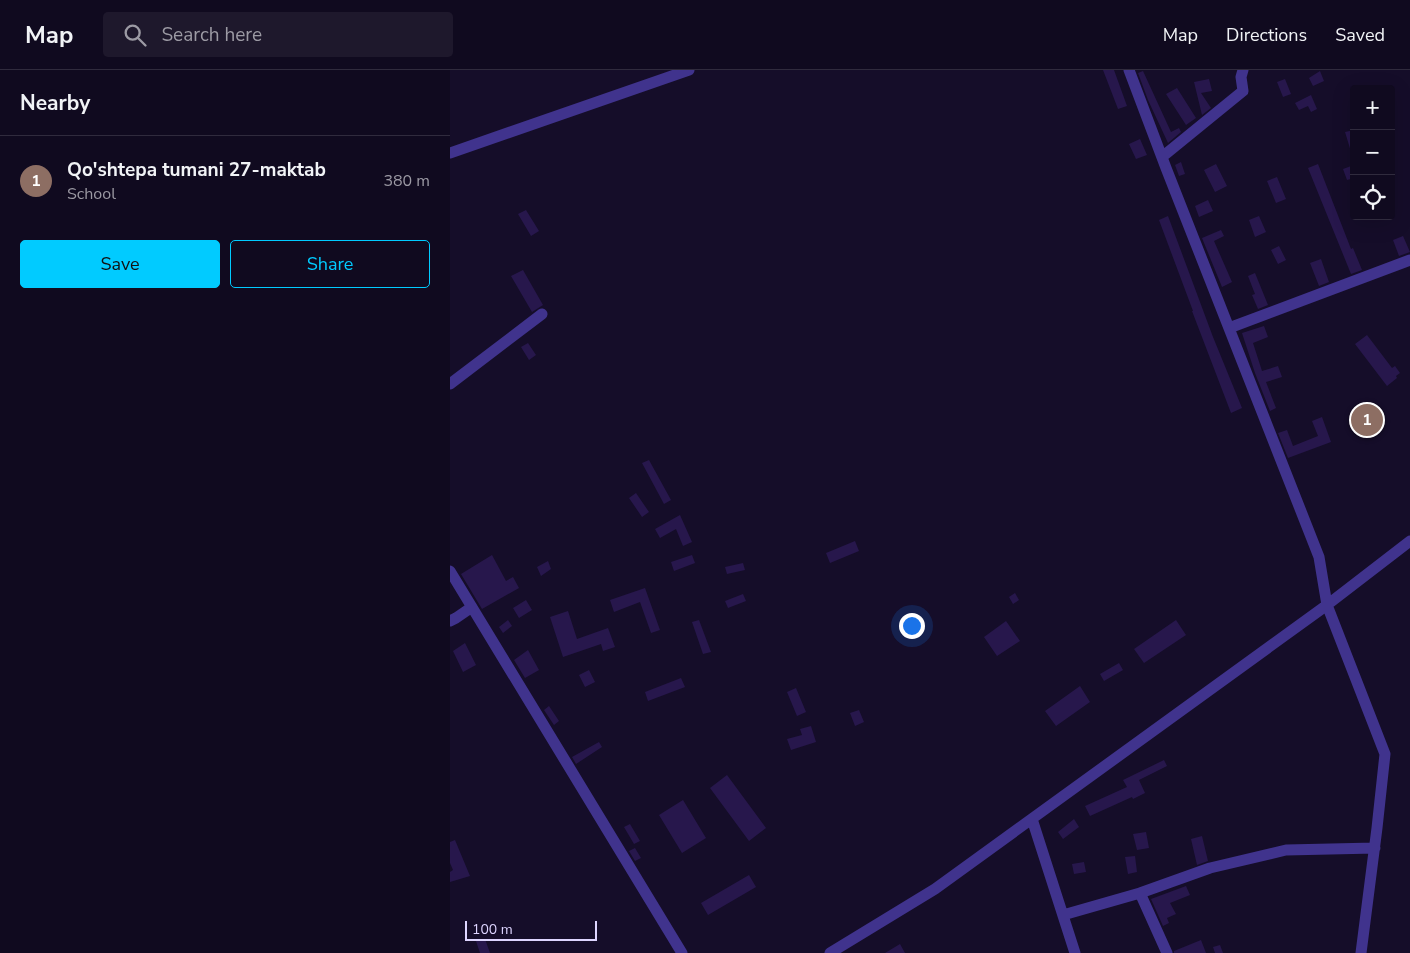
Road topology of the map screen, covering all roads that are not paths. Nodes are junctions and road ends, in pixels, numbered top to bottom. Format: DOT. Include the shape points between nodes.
graph roads {
  1 [pos="689,70"];
  2 [pos="1130,70"];
  3 [pos="1244,70"];
  4 [pos="450,153"];
  5 [pos="1162,157"];
  6 [pos="1410,260"];
  7 [pos="542,314"];
  8 [pos="1229,328"];
  9 [pos="450,384"];
  10 [pos="1410,541"];
  11 [pos="450,571"];
  12 [pos="1327,605"];
  13 [pos="472,607"];
  14 [pos="450,620"];
  15 [pos="1032,819"];
  16 [pos="1374,848"];
  17 [pos="1140,892"];
  18 [pos="1063,915"];
  19 [pos="682,953"];
  20 [pos="830,953"];
  21 [pos="1075,953"];
  22 [pos="1167,953"];
  23 [pos="1361,953"];
  1 -- 4 [label="street"];
  2 -- 5 [label="street"];
  3 -- 5 [label="street" via="1241,77 1243,91"];
  5 -- 8 [label="street"];
  6 -- 8 [label="street"];
  7 -- 9 [label="street"];
  8 -- 12 [label="street" via="1319,557"];
  10 -- 12 [label="street"];
  11 -- 13 [label="street"];
  12 -- 15 [label="street"];
  12 -- 16 [label="street" via="1385,754"];
  13 -- 14 [label="street"];
  13 -- 19 [label="street"];
  15 -- 18 [label="street"];
  15 -- 20 [label="street" via="935,889"];
  16 -- 17 [label="street" via="1286,850 1210,868"];
  16 -- 23 [label="street"];
  17 -- 18 [label="street"];
  17 -- 22 [label="street"];
  18 -- 21 [label="street"];
}
